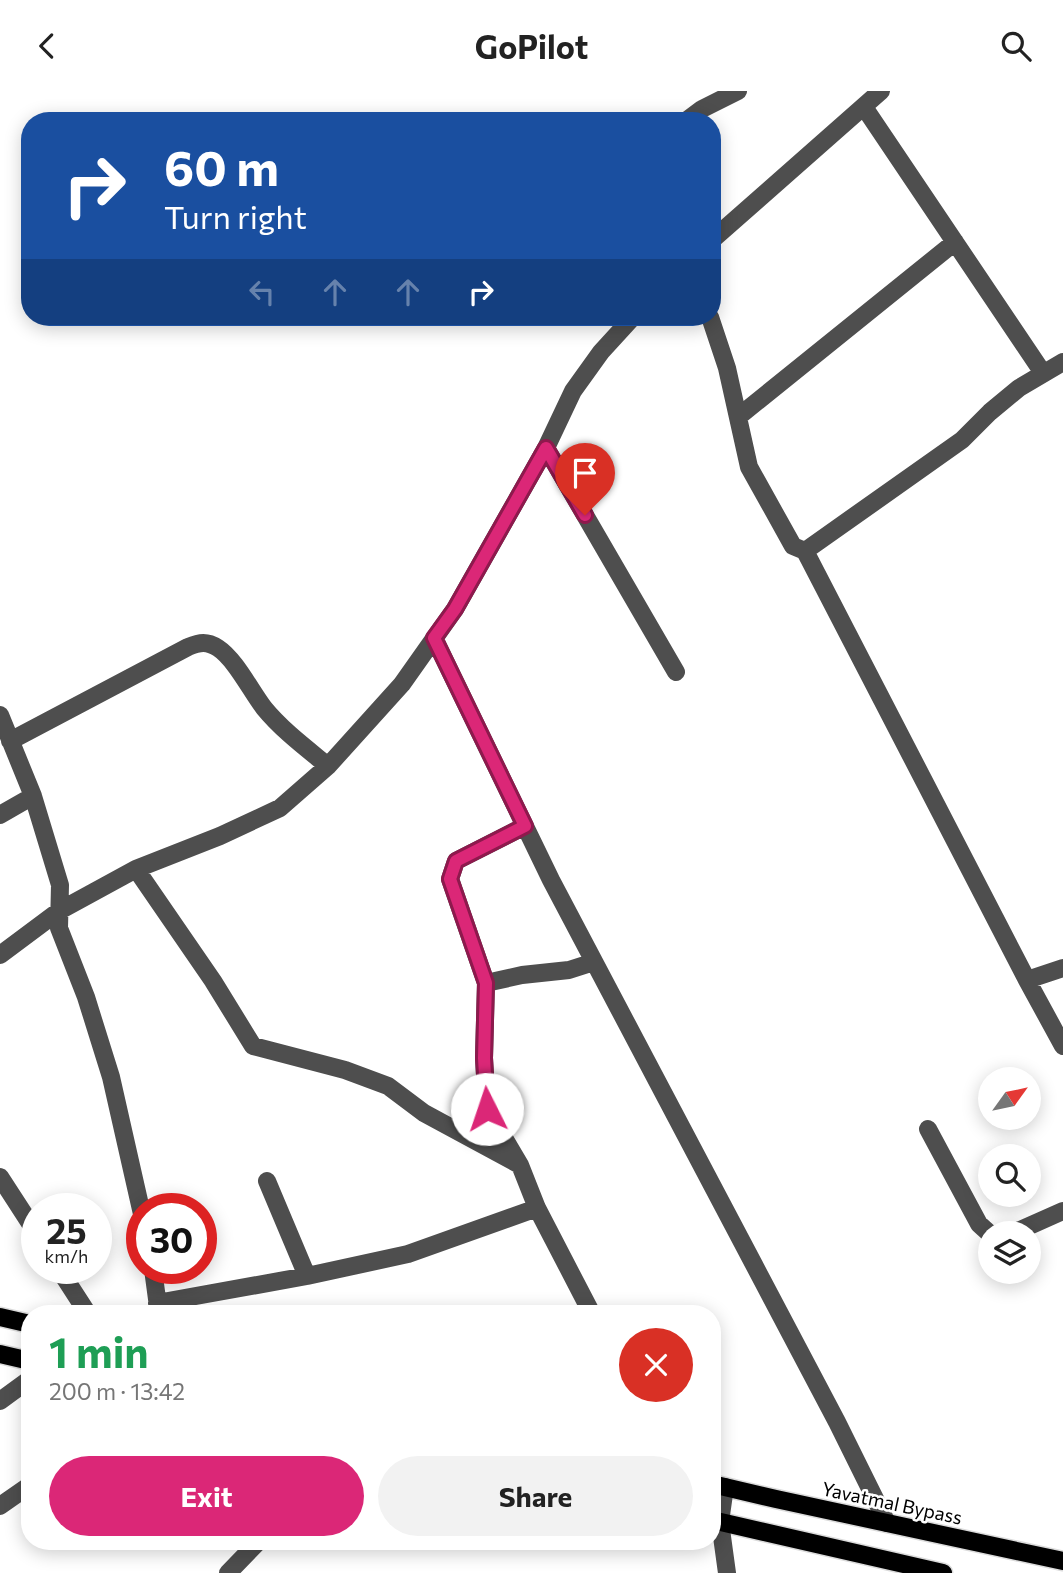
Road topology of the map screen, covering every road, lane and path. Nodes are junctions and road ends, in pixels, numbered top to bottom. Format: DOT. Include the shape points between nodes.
graph roads {
  1 [pos="738,91"];
  2 [pos="881,91"];
  3 [pos="864,107"];
  4 [pos="698,112"];
  5 [pos="721,232"];
  6 [pos="955,242"];
  7 [pos="626,326"];
  8 [pos="713,326"];
  9 [pos="1063,362"];
  10 [pos="1043,373"];
  11 [pos="738,417"];
  12 [pos="546,448"];
  13 [pos="804,551"];
  14 [pos="434,638"];
  15 [pos="676,672"];
  16 [pos="0,715"];
  17 [pos="10,741"];
  18 [pos="328,766"];
  19 [pos="33,796"];
  20 [pos="0,815"];
  21 [pos="525,826"];
  22 [pos="136,869"];
  23 [pos="59,911"];
  24 [pos="0,955"];
  25 [pos="594,962"];
  26 [pos="1063,968"];
  27 [pos="1027,980"];
  28 [pos="486,983"];
  29 [pos="1063,1046"];
  30 [pos="928,1129"];
  31 [pos="520,1165"];
  32 [pos="0,1177"];
  33 [pos="267,1181"];
  34 [pos="137,1193"];
  35 [pos="537,1208"];
  36 [pos="21,1209"];
  37 [pos="1063,1211"];
  38 [pos="1040,1221"];
  39 [pos="978,1222"];
  40 [pos="307,1276"];
  41 [pos="69,1284"];
  42 [pos="155,1284"];
  43 [pos="82,1305"];
  44 [pos="158,1305"];
  45 [pos="172,1305"];
  46 [pos="587,1305"];
  47 [pos="0,1317"];
  48 [pos="21,1322"];
  49 [pos="0,1355"];
  50 [pos="21,1359"];
  51 [pos="21,1386"];
  52 [pos="0,1401"];
  53 [pos="721,1486"];
  54 [pos="21,1491"];
  55 [pos="0,1506"];
  56 [pos="721,1522"];
  57 [pos="887,1523"];
  58 [pos="721,1545"];
  59 [pos="250,1550"];
  60 [pos="1063,1561"];
  61 [pos="228,1573"];
  62 [pos="727,1573"];
  63 [pos="943,1573"];
  1 -- 4 [label="street"];
  2 -- 3 [label="street"];
  3 -- 5 [label="street"];
  3 -- 6 [label="street"];
  6 -- 10 [label="street"];
  6 -- 11 [label="street"];
  7 -- 12 [label="street" via="573,391"];
  8 -- 11 [label="street"];
  9 -- 10 [label="street"];
  10 -- 13 [label="street" via="1019,388 962,440"];
  11 -- 13 [label="street" via="749,467 793,546"];
  12 -- 14 [label="street"];
  12 -- 15 [label="street"];
  13 -- 27 [label="street"];
  14 -- 18 [label="street" via="402,684"];
  14 -- 21 [label="street"];
  16 -- 17 [label="street"];
  17 -- 18 [label="street" via="188,647 210,643 222,651 281,727"];
  17 -- 19 [label="street"];
  18 -- 22 [label="street" via="279,808"];
  19 -- 20 [label="street"];
  19 -- 23 [label="street" via="60,885"];
  21 -- 25 [label="street"];
  21 -- 28 [label="street" via="456,861 450,879"];
  22 -- 23 [label="street"];
  22 -- 31 [label="street" via="253,1046 388,1086 424,1113"];
  23 -- 24 [label="street"];
  23 -- 34 [label="street" via="58,927 111,1077"];
  25 -- 28 [label="street"];
  25 -- 57 [label="street"];
  26 -- 27 [label="street"];
  27 -- 29 [label="street"];
  28 -- 31 [label="street" via="487,1109"];
  30 -- 39 [label="street"];
  31 -- 35 [label="street"];
  32 -- 36 [label="street"];
  33 -- 40 [label="street"];
  35 -- 40 [label="street" via="408,1254"];
  35 -- 46 [label="street"];
  37 -- 38 [label="street"];
  40 -- 45 [label="street"];
  41 -- 43 [label="street"];
  42 -- 44 [label="street"];
  47 -- 48 [label="main road"];
  49 -- 50 [label="main road"];
  51 -- 52 [label="street"];
  53 -- 57 [label="main road, Yavatmal Bypass"];
  54 -- 55 [label="street"];
  56 -- 63 [label="main road"];
  57 -- 60 [label="main road, Yavatmal Bypass"];
  58 -- 62 [label="street"];
  59 -- 61 [label="street"];
}
